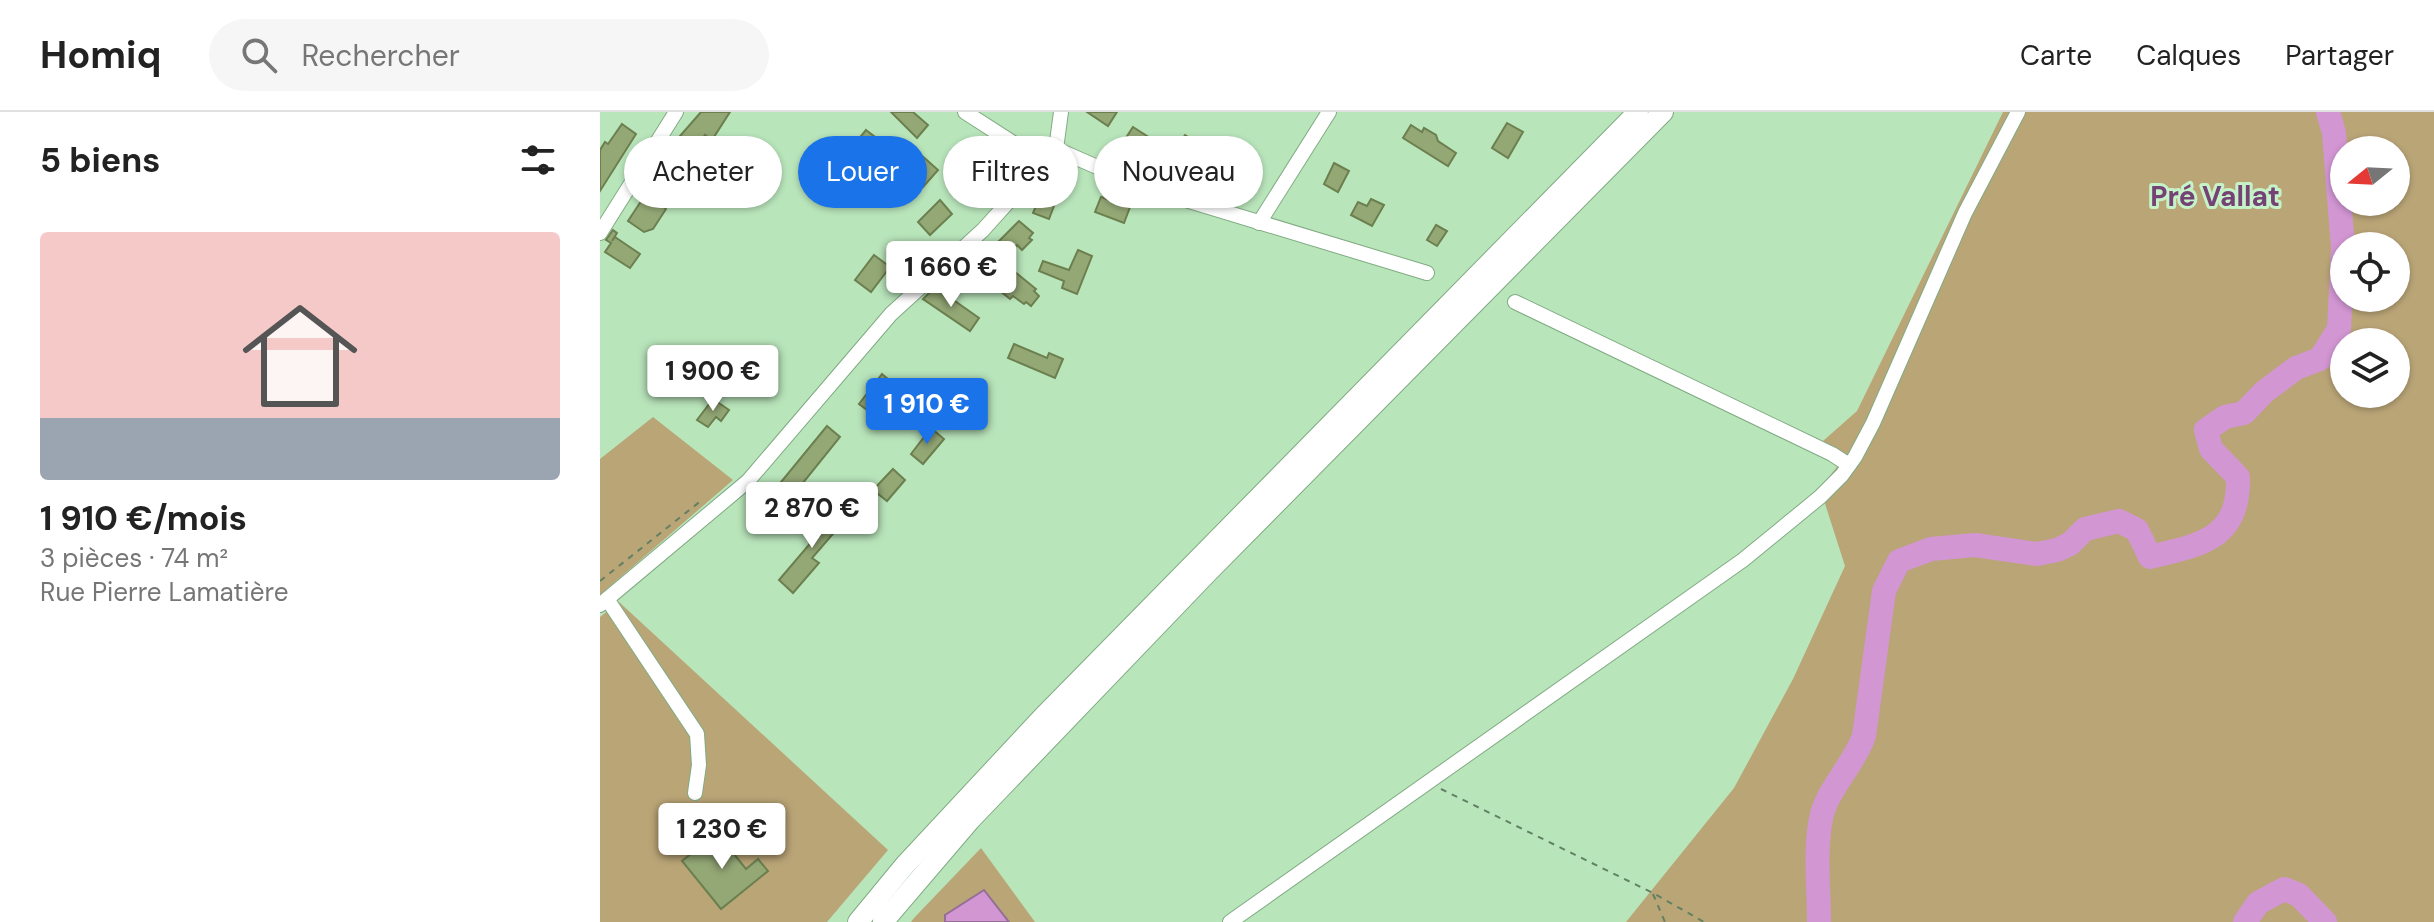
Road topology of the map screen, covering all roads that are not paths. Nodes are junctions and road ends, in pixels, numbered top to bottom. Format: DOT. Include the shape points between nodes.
graph roads {
  1 [pos="676,112"];
  2 [pos="965,112"];
  3 [pos="1061,112"];
  4 [pos="1329,112"];
  5 [pos="1638,112"];
  6 [pos="1663,112"];
  7 [pos="2018,112"];
  8 [pos="1002,136"];
  9 [pos="1058,136"];
  10 [pos="1078,159"];
  11 [pos="1003,208"];
  12 [pos="1259,223"];
  13 [pos="600,233"];
  14 [pos="1427,273"];
  15 [pos="1515,302"];
  16 [pos="1849,465"];
  17 [pos="603,602"];
  18 [pos="985,778"];
  19 [pos="695,793"];
  20 [pos="905,895"];
  21 [pos="841,922"];
  22 [pos="858,922"];
  23 [pos="883,922"];
  24 [pos="897,922"];
  25 [pos="1230,922"];
  1 -- 13 [label="street"];
  2 -- 8 [label="street"];
  3 -- 9 [label="street"];
  4 -- 12 [label="street"];
  5 -- 18 [label="highway"];
  6 -- 20 [label="highway" via="1224,556 970,820"];
  7 -- 16 [label="street" via="1965,213 1873,423"];
  10 -- 12 [label="street" via="1143,187"];
  11 -- 17 [label="street" via="891,314 748,481"];
  12 -- 14 [label="street"];
  15 -- 16 [label="street"];
  16 -- 25 [label="street" via="1794,521 1743,560"];
  17 -- 19 [label="street" via="697,734"];
  18 -- 21 [label="highway" via="935,820"];
  18 -- 22 [label="highway"];
  20 -- 23 [label="highway"];
  20 -- 24 [label="highway"];
}
